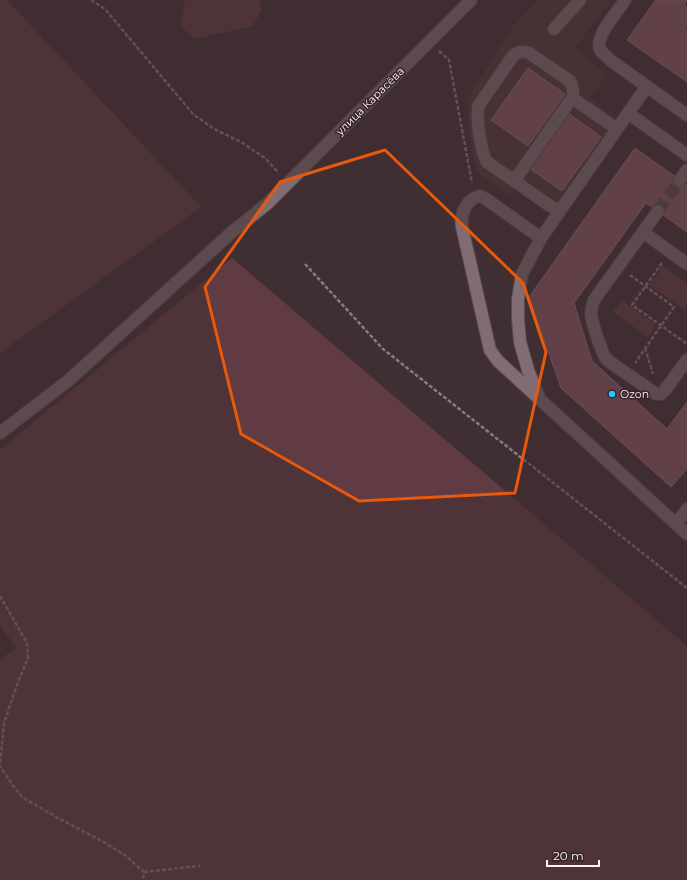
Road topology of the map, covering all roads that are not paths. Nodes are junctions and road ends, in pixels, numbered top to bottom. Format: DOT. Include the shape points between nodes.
graph roads {
  1 [pos="471,0"];
  2 [pos="580,0"];
  3 [pos="625,0"];
  4 [pos="554,29"];
  5 [pos="647,86"];
  6 [pos="572,98"];
  7 [pos="628,113"];
  8 [pos="687,115"];
  9 [pos="617,129"];
  10 [pos="687,155"];
  11 [pos="687,170"];
  12 [pos="680,180"];
  13 [pos="514,181"];
  14 [pos="658,211"];
  15 [pos="560,212"];
  16 [pos="643,232"];
  17 [pos="541,238"];
  18 [pos="687,264"];
  19 [pos="687,360"];
  20 [pos="540,400"];
  21 [pos="0,433"];
  22 [pos="687,509"];
  23 [pos="676,524"];
  24 [pos="687,534"];
  1 -- 21 [label="street, улица Карасёва" via="268,203 232,232 69,380"];
  2 -- 4 [label="street"];
  3 -- 5 [label="street" via="600,35 599,44 601,51 610,60"];
  5 -- 7 [label="street"];
  5 -- 8 [label="street"];
  6 -- 9 [label="street"];
  6 -- 13 [label="street"];
  6 -- 13 [label="street" via="574,92 570,81 529,53 517,52 504,68 479,105 477,113 485,159"];
  7 -- 9 [label="street"];
  7 -- 10 [label="street"];
  9 -- 15 [label="street"];
  11 -- 12 [label="street"];
  13 -- 15 [label="street"];
  14 -- 16 [label="street"];
  15 -- 17 [label="street"];
  16 -- 18 [label="street"];
  16 -- 19 [label="street" via="592,306 591,316 604,356 652,392 659,394 665,390"];
  17 -- 20 [label="street" via="522,274 518,299 520,342"];
  17 -- 20 [label="street" via="480,196 474,198 463,212 461,221 488,344 498,361"];
  20 -- 23 [label="street"];
  22 -- 23 [label="street"];
  23 -- 24 [label="street"];
}
